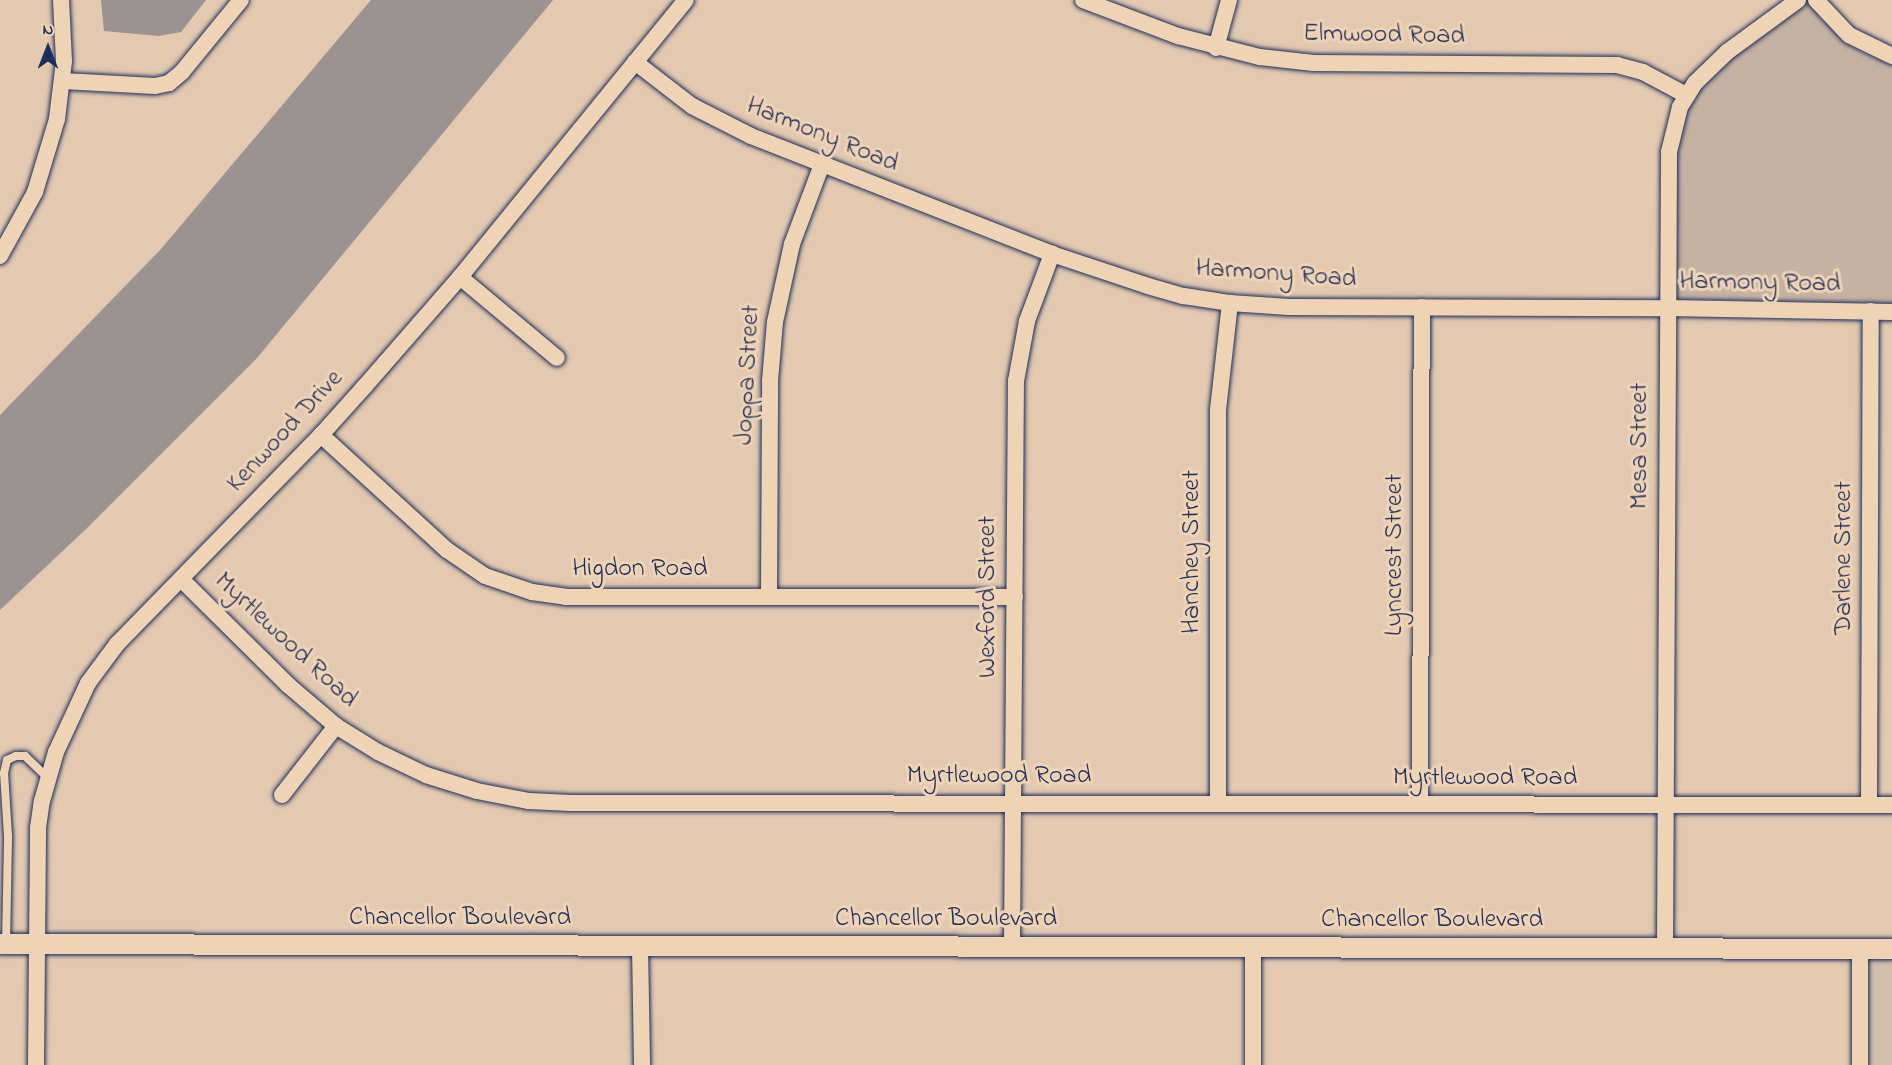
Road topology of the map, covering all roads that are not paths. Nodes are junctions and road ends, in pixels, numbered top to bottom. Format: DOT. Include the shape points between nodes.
graph roads {
  1 [pos="61,0"];
  2 [pos="241,0"];
  3 [pos="686,0"];
  4 [pos="1083,0"];
  5 [pos="1229,0"];
  6 [pos="1798,0"];
  7 [pos="1816,0"];
  8 [pos="1216,48"];
  9 [pos="1892,56"];
  10 [pos="635,62"];
  11 [pos="63,81"];
  12 [pos="1686,95"];
  13 [pos="822,164"];
  14 [pos="1052,254"];
  15 [pos="0,256"];
  16 [pos="460,277"];
  17 [pos="1230,303"];
  18 [pos="1422,307"];
  19 [pos="1667,308"];
  20 [pos="1871,311"];
  21 [pos="1892,312"];
  22 [pos="557,358"];
  23 [pos="321,435"];
  24 [pos="181,579"];
  25 [pos="770,595"];
  26 [pos="1015,597"];
  27 [pos="336,726"];
  28 [pos="48,778"];
  29 [pos="282,795"];
  30 [pos="1218,802"];
  31 [pos="1013,803"];
  32 [pos="1420,804"];
  33 [pos="1666,805"];
  34 [pos="1869,805"];
  35 [pos="1892,805"];
  36 [pos="3,944"];
  37 [pos="35,944"];
  38 [pos="640,946"];
  39 [pos="1012,947"];
  40 [pos="1253,948"];
  41 [pos="1665,949"];
  42 [pos="1860,949"];
  43 [pos="1892,949"];
  44 [pos="36,1065"];
  45 [pos="642,1065"];
  46 [pos="1253,1065"];
  47 [pos="1860,1065"];
  1 -- 11 [label="street"];
  2 -- 11 [label="street" via="169,83 156,86"];
  3 -- 10 [label="street, Kenwood Drive"];
  4 -- 8 [label="street, Elmwood Road"];
  5 -- 8 [label="street"];
  6 -- 12 [label="street, Mesa Street" via="1720,58"];
  7 -- 9 [label="street" via="1849,35"];
  8 -- 12 [label="street, Elmwood Road" via="1314,63 1617,65 1643,72"];
  10 -- 13 [label="street, Harmony Road" via="714,119"];
  10 -- 16 [label="street, Kenwood Drive"];
  11 -- 15 [label="street" via="52,143 35,192"];
  12 -- 19 [label="street, Mesa Street" via="1670,152"];
  13 -- 14 [label="street, Harmony Road"];
  13 -- 25 [label="street, Joppa Street" via="792,244 775,322 770,381"];
  14 -- 17 [label="street, Harmony Road" via="1148,286"];
  14 -- 26 [label="street, Wexford Street" via="1027,321 1018,360"];
  16 -- 22 [label="street"];
  16 -- 23 [label="street, Kenwood Drive"];
  17 -- 18 [label="street, Harmony Road"];
  17 -- 30 [label="street, Hanchey Street" via="1218,410"];
  18 -- 19 [label="street, Harmony Road"];
  18 -- 32 [label="street, Lyncrest Street"];
  19 -- 20 [label="street, Harmony Road"];
  19 -- 33 [label="street, Mesa Street"];
  20 -- 21 [label="street, Harmony Road"];
  20 -- 34 [label="street, Darlene Street"];
  23 -- 24 [label="street, Kenwood Drive"];
  23 -- 25 [label="street, Higdon Road" via="447,550 502,583 566,597"];
  24 -- 27 [label="street, Myrtlewood Road" via="288,685"];
  24 -- 28 [label="street, Kenwood Drive" via="101,663 68,722"];
  25 -- 26 [label="street, Higdon Road"];
  26 -- 31 [label="street, Wexford Street"];
  27 -- 29 [label="street"];
  27 -- 31 [label="street, Myrtlewood Road" via="426,775 477,791 529,801"];
  28 -- 36 [label="lane" via="25,756 7,760"];
  28 -- 37 [label="street, Kenwood Drive" via="38,828"];
  30 -- 31 [label="street, Myrtlewood Road"];
  30 -- 32 [label="street, Myrtlewood Road"];
  31 -- 39 [label="street, Wexford Street"];
  32 -- 33 [label="street, Myrtlewood Road"];
  33 -- 34 [label="street, Myrtlewood Road"];
  33 -- 41 [label="street, Mesa Street"];
  34 -- 35 [label="street, Myrtlewood Road"];
  36 -- 37 [label="street, Chancellor Boulevard"];
  37 -- 38 [label="street, Chancellor Boulevard"];
  37 -- 44 [label="street, Kenwood Drive"];
  38 -- 39 [label="street, Chancellor Boulevard"];
  38 -- 45 [label="street"];
  39 -- 40 [label="street, Chancellor Boulevard"];
  40 -- 41 [label="street, Chancellor Boulevard"];
  40 -- 46 [label="street"];
  41 -- 42 [label="street, Chancellor Boulevard"];
  42 -- 43 [label="street, Chancellor Boulevard"];
  42 -- 47 [label="street"];
}
